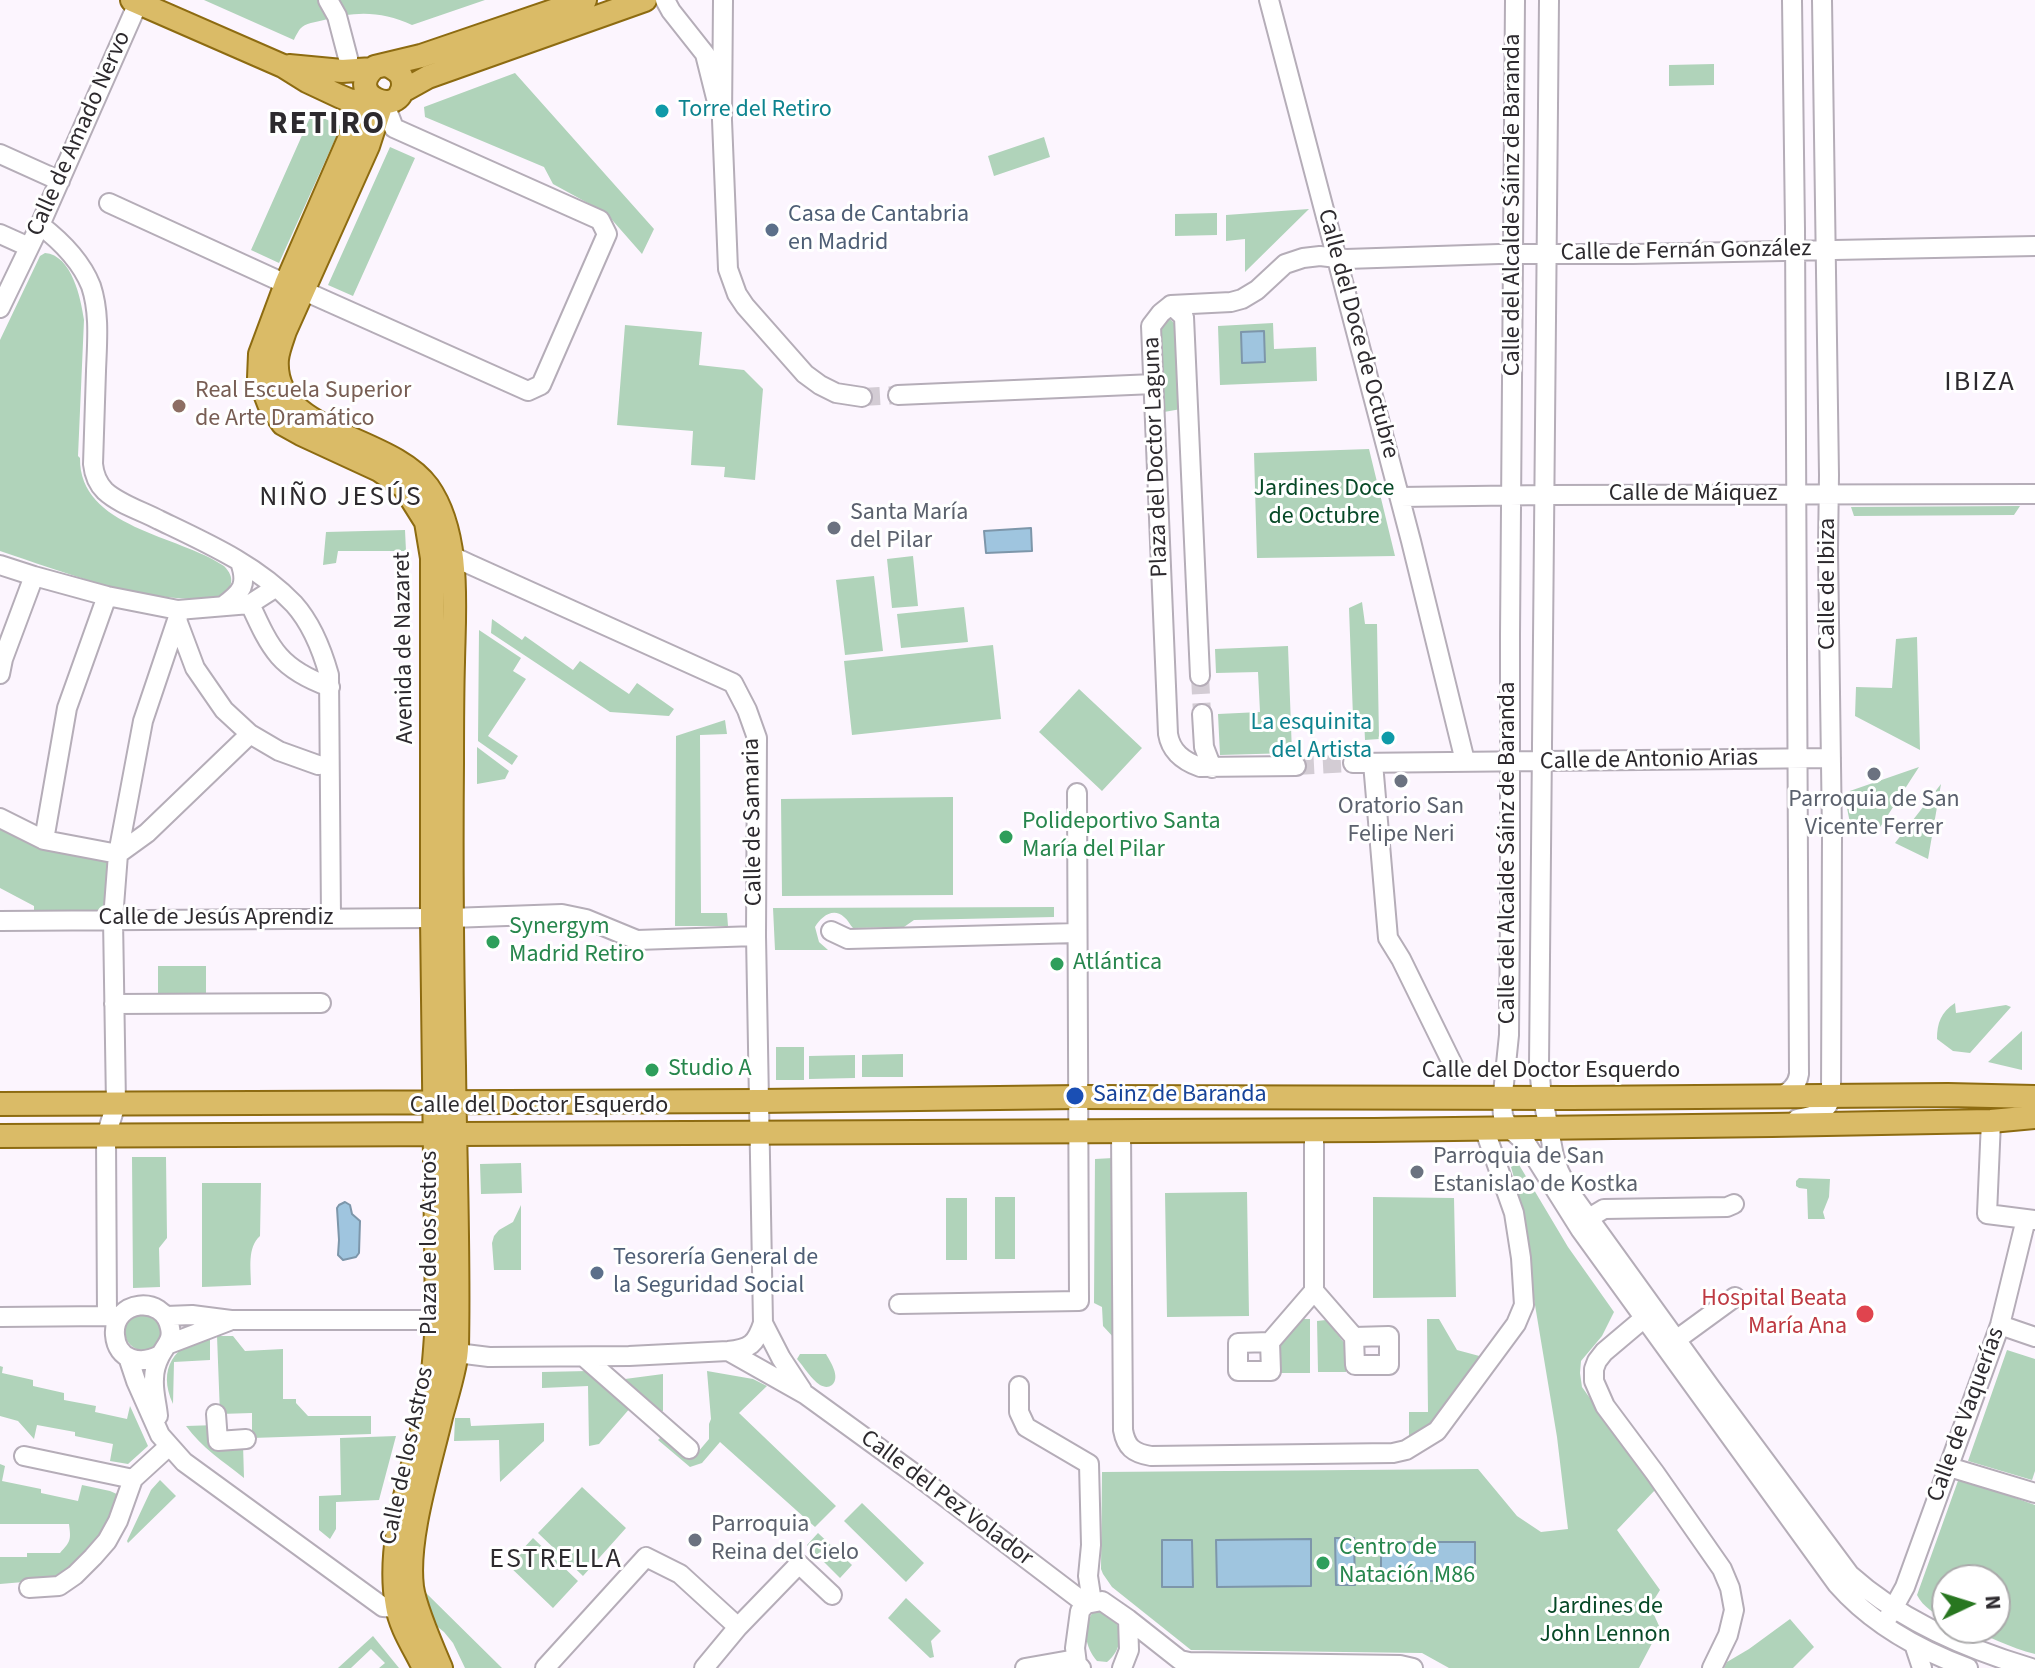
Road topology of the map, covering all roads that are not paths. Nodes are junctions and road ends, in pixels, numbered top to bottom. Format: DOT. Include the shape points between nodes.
graph roads {
  1 [pos="328,0"];
  2 [pos="585,0"];
  3 [pos="645,0"];
  4 [pos="665,0"];
  5 [pos="723,0"];
  6 [pos="1269,0"];
  7 [pos="1515,0"];
  8 [pos="1549,0"];
  9 [pos="1792,0"];
  10 [pos="1822,0"];
  11 [pos="135,1"];
  12 [pos="723,35"];
  13 [pos="696,41"];
  14 [pos="348,58"];
  15 [pos="283,66"];
  16 [pos="380,67"];
  17 [pos="383,99"];
  18 [pos="722,120"];
  19 [pos="0,154"];
  20 [pos="60,181"];
  21 [pos="109,203"];
  22 [pos="40,225"];
  23 [pos="0,234"];
  24 [pos="2035,246"];
  25 [pos="29,247"];
  26 [pos="1795,250"];
  27 [pos="1825,250"];
  28 [pos="1512,254"];
  29 [pos="1546,255"];
  30 [pos="1337,258"];
  31 [pos="294,287"];
  32 [pos="1171,305"];
  33 [pos="0,308"];
  34 [pos="1154,384"];
  35 [pos="898,395"];
  36 [pos="862,397"];
  37 [pos="2035,494"];
  38 [pos="1546,495"];
  39 [pos="1795,495"];
  40 [pos="1829,495"];
  41 [pos="1512,496"];
  42 [pos="1400,497"];
  43 [pos="442,557"];
  44 [pos="240,562"];
  45 [pos="0,565"];
  46 [pos="34,576"];
  47 [pos="275,588"];
  48 [pos="107,596"];
  49 [pos="1196,596"];
  50 [pos="1162,598"];
  51 [pos="250,604"];
  52 [pos="223,606"];
  53 [pos="178,615"];
  54 [pos="0,674"];
  55 [pos="1200,676"];
  56 [pos="330,687"];
  57 [pos="1202,714"];
  58 [pos="250,734"];
  59 [pos="1831,758"];
  60 [pos="1798,759"];
  61 [pos="1465,761"];
  62 [pos="1510,762"];
  63 [pos="1543,762"];
  64 [pos="1353,763"];
  65 [pos="1373,763"];
  66 [pos="318,765"];
  67 [pos="1296,766"];
  68 [pos="1212,768"];
  69 [pos="1077,793"];
  70 [pos="0,818"];
  71 [pos="124,823"];
  72 [pos="147,833"];
  73 [pos="44,840"];
  74 [pos="118,854"];
  75 [pos="442,916"];
  76 [pos="331,918"];
  77 [pos="113,919"];
  78 [pos="0,921"];
  79 [pos="831,931"];
  80 [pos="1077,933"];
  81 [pos="756,936"];
  82 [pos="321,1003"];
  83 [pos="114,1004"];
  84 [pos="1455,1069"];
  85 [pos="1831,1096"];
  86 [pos="2032,1096"];
  87 [pos="1078,1097"];
  88 [pos="1314,1098"];
  89 [pos="1503,1098"];
  90 [pos="1543,1098"];
  91 [pos="1778,1098"];
  92 [pos="760,1101"];
  93 [pos="445,1102"];
  94 [pos="0,1104"];
  95 [pos="116,1104"];
  96 [pos="1991,1121"];
  97 [pos="2029,1122"];
  98 [pos="1772,1125"];
  99 [pos="1484,1128"];
  100 [pos="1509,1128"];
  101 [pos="1548,1128"];
  102 [pos="1078,1130"];
  103 [pos="1121,1130"];
  104 [pos="1314,1130"];
  105 [pos="761,1132"];
  106 [pos="445,1133"];
  107 [pos="0,1136"];
  108 [pos="106,1136"];
  109 [pos="1734,1204"];
  110 [pos="1589,1218"];
  111 [pos="2031,1220"];
  112 [pos="1314,1291"];
  113 [pos="457,1297"];
  114 [pos="1735,1297"];
  115 [pos="899,1304"];
  116 [pos="1649,1313"];
  117 [pos="166,1316"];
  118 [pos="0,1317"];
  119 [pos="112,1318"];
  120 [pos="231,1320"];
  121 [pos="437,1320"];
  122 [pos="763,1323"];
  123 [pos="2000,1325"];
  124 [pos="1354,1337"];
  125 [pos="2035,1337"];
  126 [pos="1676,1340"];
  127 [pos="1270,1342"];
  128 [pos="165,1350"];
  129 [pos="728,1351"];
  130 [pos="457,1353"];
  131 [pos="128,1357"];
  132 [pos="584,1357"];
  133 [pos="1019,1386"];
  134 [pos="806,1395"];
  135 [pos="216,1414"];
  136 [pos="246,1439"];
  137 [pos="164,1441"];
  138 [pos="689,1449"];
  139 [pos="24,1456"];
  140 [pos="1949,1467"];
  141 [pos="133,1479"];
  142 [pos="2035,1493"];
  143 [pos="29,1588"];
  144 [pos="832,1595"];
  145 [pos="1089,1603"];
  146 [pos="1894,1607"];
  147 [pos="397,1608"];
  148 [pos="1128,1619"];
  149 [pos="1883,1625"];
  150 [pos="738,1627"];
  151 [pos="1931,1628"];
  152 [pos="1944,1644"];
  153 [pos="1963,1644"];
  154 [pos="1078,1663"];
  155 [pos="1932,1663"];
  156 [pos="434,1666"];
  157 [pos="545,1668"];
  158 [pos="704,1668"];
  159 [pos="1025,1668"];
  160 [pos="1122,1668"];
  161 [pos="1413,1668"];
  162 [pos="1712,1668"];
  163 [pos="1968,1668"];
  164 [pos="2031,1668"];
  1 -- 14 [label="street"];
  2 -- 16 [label="main road"];
  3 -- 17 [label="main road" via="428,77"];
  4 -- 13 [label="street"];
  5 -- 12 [label="street"];
  6 -- 30 [label="street, Calle del Doce de Octubre"];
  7 -- 28 [label="street, Calle del Alcalde Sáinz de Baranda"];
  8 -- 29 [label="street, Calle del Alcalde Sáinz de Baranda"];
  9 -- 26 [label="street, Calle de Ibiza"];
  10 -- 27 [label="street, Calle de Ibiza"];
  11 -- 15 [label="main road"];
  11 -- 20 [label="street, Calle de Amado Nervo"];
  12 -- 13 [label="street"];
  12 -- 18 [label="street"];
  13 -- 18 [label="street" via="705,54"];
  15 -- 16 [label="main road" via="342,71"];
  15 -- 17 [label="main road" via="351,101"];
  16 -- 17 [label="main road" via="367,76 366,89"];
  16 -- 17 [label="main road" via="398,72 403,83"];
  17 -- 31 [label="main road, Avenida de Nazaret" via="350,137"];
  17 -- 31 [label="street" via="394,128 600,220 607,234 541,385 528,391"];
  18 -- 36 [label="street" via="728,269 737,294 805,374 836,393"];
  19 -- 20 [label="street"];
  20 -- 22 [label="street, Calle de Amado Nervo"];
  21 -- 31 [label="street"];
  22 -- 25 [label="street, Calle de Amado Nervo"];
  22 -- 44 [label="street" via="78,262 95,305 93,464 99,484 115,498"];
  23 -- 25 [label="street"];
  24 -- 27 [label="street, Calle de Fernán González"];
  25 -- 33 [label="street, Calle de Amado Nervo"];
  26 -- 27 [label="street, Calle de Fernán González"];
  26 -- 29 [label="street, Calle de Fernán González"];
  26 -- 39 [label="street, Calle de Ibiza"];
  27 -- 40 [label="street, Calle de Ibiza"];
  28 -- 29 [label="street, Calle de Fernán González"];
  28 -- 30 [label="street, Calle de Fernán González"];
  28 -- 41 [label="street, Calle del Alcalde Sáinz de Baranda"];
  29 -- 38 [label="street, Calle del Alcalde Sáinz de Baranda"];
  30 -- 32 [label="street, Calle de Fernán González" via="1294,260 1242,299"];
  30 -- 42 [label="street, Calle del Doce de Octubre"];
  31 -- 43 [label="main road, Avenida de Nazaret" via="277,357 285,396 312,420 402,463 427,485 443,517"];
  32 -- 34 [label="street, Plaza del Doctor Laguna" via="1151,326"];
  32 -- 49 [label="street, Plaza del Doctor Laguna" via="1184,317"];
  34 -- 35 [label="street"];
  34 -- 50 [label="street, Plaza del Doctor Laguna"];
  37 -- 40 [label="street, Calle de Máiquez"];
  38 -- 39 [label="street, Calle de Máiquez"];
  38 -- 41 [label="street, Calle de Máiquez"];
  38 -- 63 [label="street, Calle del Alcalde Sáinz de Baranda"];
  39 -- 40 [label="street, Calle de Máiquez"];
  39 -- 60 [label="street, Calle de Ibiza"];
  40 -- 59 [label="street, Calle de Ibiza"];
  41 -- 42 [label="street, Calle de Máiquez"];
  41 -- 62 [label="street, Calle del Alcalde Sáinz de Baranda"];
  42 -- 61 [label="street, Calle del Doce de Octubre"];
  43 -- 75 [label="main road, Avenida de Nazaret" via="454,612"];
  43 -- 81 [label="street, Calle de Samaria" via="733,683 757,738"];
  44 -- 47 [label="street"];
  44 -- 52 [label="street" via="243,585"];
  45 -- 46 [label="street"];
  46 -- 48 [label="street"];
  46 -- 54 [label="street"];
  47 -- 51 [label="street"];
  47 -- 56 [label="street" via="306,619 324,656"];
  48 -- 53 [label="street"];
  48 -- 73 [label="street" via="67,708"];
  49 -- 50 [label="street"];
  49 -- 55 [label="street, Plaza del Doctor Laguna"];
  50 -- 68 [label="street, Plaza del Doctor Laguna" via="1170,745 1187,762"];
  51 -- 52 [label="street"];
  51 -- 56 [label="street" via="277,655 303,676"];
  52 -- 53 [label="street"];
  53 -- 58 [label="street" via="195,668 224,710"];
  53 -- 71 [label="street" via="143,721"];
  56 -- 76 [label="street"];
  57 -- 68 [label="street" via="1204,747"];
  58 -- 66 [label="street"];
  58 -- 72 [label="street"];
  59 -- 60 [label="street, Calle de Antonio Arias"];
  59 -- 85 [label="street, Calle de Ibiza"];
  60 -- 63 [label="street, Calle de Antonio Arias"];
  60 -- 91 [label="street, Calle de Ibiza" via="1799,1074 1791,1091"];
  61 -- 62 [label="street, Calle de Antonio Arias"];
  61 -- 65 [label="street, Calle de Antonio Arias"];
  62 -- 63 [label="street, Calle de Antonio Arias"];
  62 -- 89 [label="street, Calle del Alcalde Sáinz de Baranda" via="1509,1035"];
  63 -- 90 [label="street, Calle del Alcalde Sáinz de Baranda"];
  64 -- 65 [label="street, Calle de Antonio Arias"];
  65 -- 84 [label="street" via="1388,938"];
  67 -- 68 [label="street"];
  69 -- 80 [label="street"];
  70 -- 73 [label="street"];
  71 -- 72 [label="street" via="134,832"];
  71 -- 74 [label="street"];
  72 -- 74 [label="street"];
  73 -- 74 [label="street"];
  74 -- 77 [label="street"];
  75 -- 76 [label="street, Calle de Jesús Aprendiz"];
  75 -- 81 [label="street, Calle de Jesús Aprendiz" via="562,914 637,940"];
  75 -- 93 [label="main road, Avenida de Nazaret"];
  76 -- 77 [label="street, Calle de Jesús Aprendiz"];
  77 -- 78 [label="street, Calle de Jesús Aprendiz"];
  77 -- 83 [label="street"];
  79 -- 80 [label="street" via="848,939"];
  80 -- 87 [label="street"];
  81 -- 92 [label="street, Calle de Samaria"];
  82 -- 83 [label="street"];
  83 -- 95 [label="street"];
  85 -- 86 [label="main road, Calle del Doctor Esquerdo"];
  85 -- 91 [label="main road, Calle del Doctor Esquerdo"];
  85 -- 98 [label="street" via="1822,1112"];
  87 -- 88 [label="main road, Calle del Doctor Esquerdo"];
  87 -- 92 [label="main road, Calle del Doctor Esquerdo"];
  87 -- 102 [label="street"];
  88 -- 89 [label="main road, Calle del Doctor Esquerdo"];
  88 -- 104 [label="main road"];
  89 -- 90 [label="main road, Calle del Doctor Esquerdo"];
  89 -- 100 [label="street, Calle del Alcalde Sáinz de Baranda"];
  90 -- 91 [label="main road, Calle del Doctor Esquerdo"];
  90 -- 101 [label="street, Calle del Alcalde Sáinz de Baranda"];
  92 -- 93 [label="main road, Calle del Doctor Esquerdo"];
  92 -- 105 [label="street, Calle de Samaria"];
  93 -- 95 [label="main road, Calle del Doctor Esquerdo"];
  93 -- 106 [label="main road"];
  94 -- 95 [label="main road, Calle del Doctor Esquerdo"];
  95 -- 108 [label="street"];
  96 -- 97 [label="main road, Calle del Doctor Esquerdo"];
  96 -- 98 [label="main road, Calle del Doctor Esquerdo"];
  96 -- 111 [label="street" via="1987,1214"];
  98 -- 101 [label="main road, Calle del Doctor Esquerdo"];
  99 -- 100 [label="main road, Calle del Doctor Esquerdo"];
  99 -- 103 [label="street" via="1514,1213 1524,1305 1516,1324 1437,1431 1393,1453 1165,1456 1139,1454 1124,1440"];
  99 -- 104 [label="main road, Calle del Doctor Esquerdo"];
  100 -- 101 [label="main road, Calle del Doctor Esquerdo"];
  100 -- 116 [label="street, Calle del Alcalde Sáinz de Baranda" via="1526,1143 1562,1202"];
  101 -- 110 [label="street, Calle del Alcalde Sáinz de Baranda" via="1559,1171"];
  102 -- 103 [label="main road, Calle del Doctor Esquerdo"];
  102 -- 105 [label="main road, Calle del Doctor Esquerdo"];
  102 -- 115 [label="street" via="1079,1301"];
  103 -- 104 [label="main road, Calle del Doctor Esquerdo"];
  104 -- 112 [label="street"];
  105 -- 106 [label="main road, Calle del Doctor Esquerdo"];
  105 -- 122 [label="street, Calle del Pez Volador"];
  106 -- 108 [label="main road, Calle del Doctor Esquerdo"];
  106 -- 113 [label="main road, Plaza de los Astros"];
  106 -- 121 [label="main road, Plaza de los Astros"];
  107 -- 108 [label="main road, Calle del Doctor Esquerdo"];
  108 -- 119 [label="street"];
  109 -- 110 [label="street" via="1604,1209"];
  110 -- 116 [label="street, Calle del Alcalde Sáinz de Baranda"];
  111 -- 123 [label="street, Calle de Vaquerías"];
  112 -- 124 [label="street"];
  112 -- 127 [label="street"];
  113 -- 121 [label="street" via="447,1315"];
  113 -- 130 [label="main road, Plaza de los Astros"];
  114 -- 126 [label="street"];
  116 -- 126 [label="street, Calle del Alcalde Sáinz de Baranda"];
  116 -- 149 [label="street, Calle del Alcalde Sáinz de Baranda" via="1837,1584"];
  116 -- 162 [label="street" via="1604,1352 1594,1381 1605,1406 1722,1569 1730,1588 1734,1610"];
  117 -- 119 [label="street" via="146,1304"];
  117 -- 120 [label="street"];
  117 -- 128 [label="street" via="171,1330"];
  118 -- 119 [label="street"];
  119 -- 131 [label="street" via="117,1344"];
  120 -- 121 [label="street"];
  120 -- 128 [label="street"];
  121 -- 130 [label="street"];
  121 -- 147 [label="main road, Calle de los Astros" via="433,1378 403,1500 394,1567"];
  122 -- 129 [label="street" via="753,1344"];
  122 -- 134 [label="street, Calle del Pez Volador"];
  123 -- 125 [label="street"];
  123 -- 140 [label="street, Calle de Vaquerías"];
  126 -- 146 [label="street, Calle del Alcalde Sáinz de Baranda" via="1850,1575"];
  128 -- 131 [label="street" via="150,1360"];
  128 -- 137 [label="street" via="154,1379"];
  129 -- 132 [label="street"];
  129 -- 134 [label="street, Calle del Pez Volador"];
  130 -- 132 [label="street"];
  130 -- 156 [label="main road, Calle de los Astros" via="411,1561 413,1596"];
  131 -- 137 [label="street"];
  132 -- 138 [label="street"];
  133 -- 145 [label="street" via="1019,1412 1026,1427 1089,1464"];
  134 -- 145 [label="street, Calle del Pez Volador"];
  135 -- 136 [label="street" via="218,1441"];
  137 -- 141 [label="street"];
  137 -- 147 [label="street" via="195,1470 383,1607"];
  139 -- 141 [label="street"];
  140 -- 142 [label="street"];
  140 -- 146 [label="street, Calle de Vaquerías"];
  141 -- 143 [label="street" via="118,1521 93,1557 59,1586"];
  144 -- 150 [label="street" via="799,1564"];
  145 -- 148 [label="street, Calle del Pez Volador" via="1102,1601"];
  145 -- 154 [label="street" via="1080,1611"];
  146 -- 149 [label="street"];
  146 -- 151 [label="street, Calle del Alcalde Sáinz de Baranda"];
  147 -- 156 [label="main road"];
  148 -- 160 [label="street" via="1129,1650"];
  148 -- 161 [label="street, Calle del Pez Volador" via="1189,1662"];
  149 -- 155 [label="street, Calle del Alcalde Sáinz de Baranda"];
  150 -- 157 [label="street" via="680,1574 646,1557"];
  150 -- 158 [label="street"];
  152 -- 155 [label="street"];
  153 -- 164 [label="street, Calle del Alcalde Sáinz de Baranda"];
  154 -- 159 [label="street"];
  155 -- 163 [label="street"];
}
